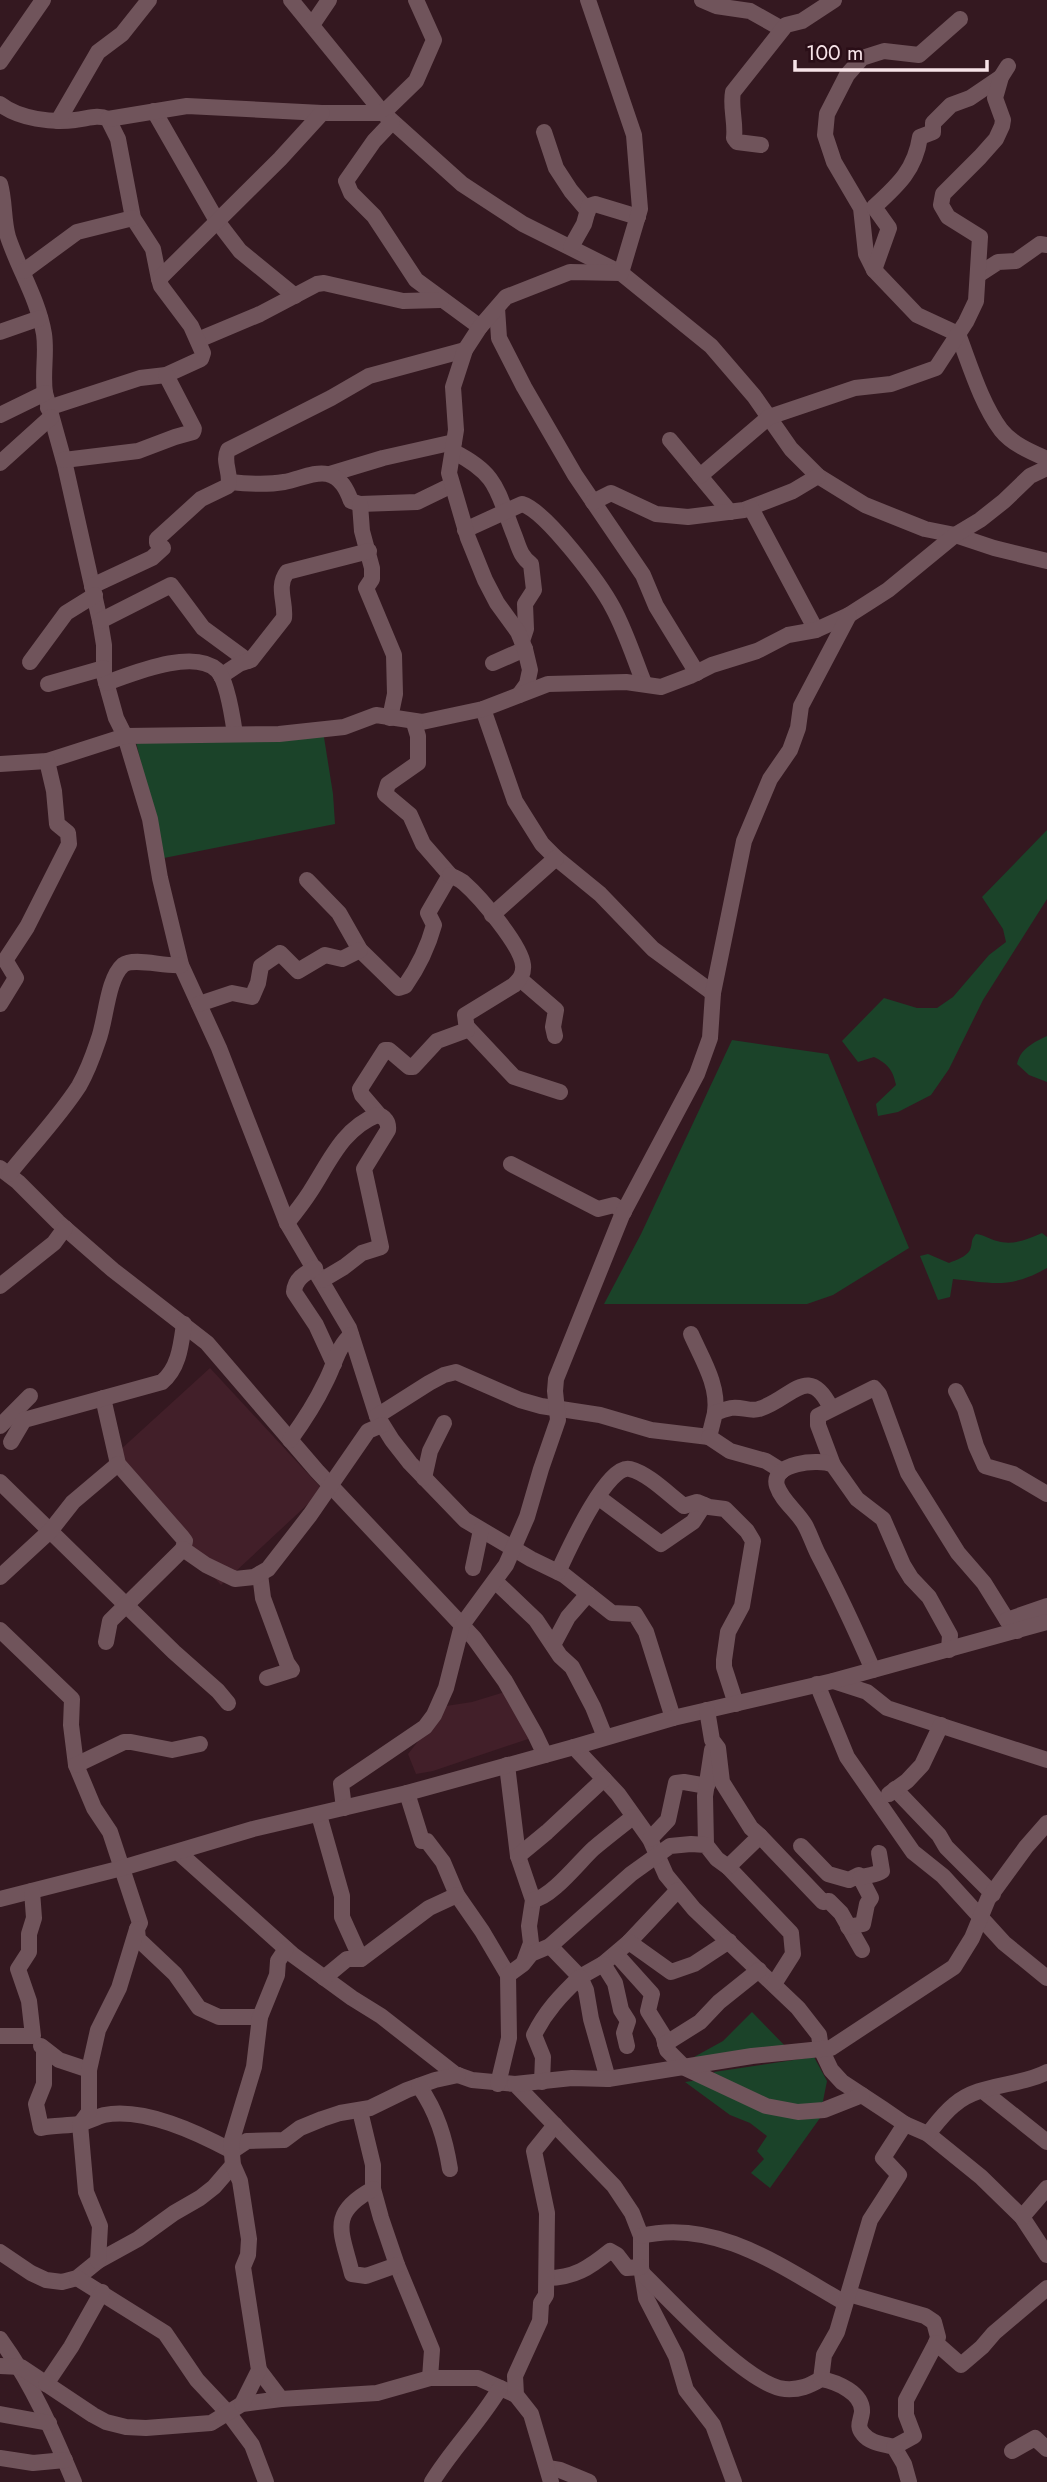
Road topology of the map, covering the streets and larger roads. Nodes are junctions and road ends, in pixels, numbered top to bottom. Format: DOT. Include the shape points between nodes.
graph roads {
  1 [pos="43,0"];
  2 [pos="149,0"];
  3 [pos="291,0"];
  4 [pos="329,0"];
  5 [pos="416,0"];
  6 [pos="588,0"];
  7 [pos="702,0"];
  8 [pos="834,0"];
  9 [pos="960,19"];
  10 [pos="312,25"];
  11 [pos="782,29"];
  12 [pos="0,62"];
  13 [pos="0,104"];
  14 [pos="154,111"];
  15 [pos="322,113"];
  16 [pos="388,117"];
  17 [pos="108,119"];
  18 [pos="58,121"];
  19 [pos="544,131"];
  20 [pos="761,145"];
  21 [pos="0,184"];
  22 [pos="588,211"];
  23 [pos="638,217"];
  24 [pos="133,218"];
  25 [pos="217,221"];
  26 [pos="1047,245"];
  27 [pos="571,247"];
  28 [pos="874,270"];
  29 [pos="24,271"];
  30 [pos="621,273"];
  31 [pos="978,275"];
  32 [pos="159,279"];
  33 [pos="295,296"];
  34 [pos="441,300"];
  35 [pos="497,308"];
  36 [pos="40,318"];
  37 [pos="480,327"];
  38 [pos="0,332"];
  39 [pos="958,334"];
  40 [pos="198,340"];
  41 [pos="464,351"];
  42 [pos="166,375"];
  43 [pos="48,406"];
  44 [pos="0,415"];
  45 [pos="769,417"];
  46 [pos="670,440"];
  47 [pos="454,447"];
  48 [pos="1047,459"];
  49 [pos="64,460"];
  50 [pos="0,463"];
  51 [pos="1047,468"];
  52 [pos="330,474"];
  53 [pos="700,476"];
  54 [pos="818,477"];
  55 [pos="230,482"];
  56 [pos="452,485"];
  57 [pos="593,502"];
  58 [pos="360,504"];
  59 [pos="751,508"];
  60 [pos="730,512"];
  61 [pos="505,513"];
  62 [pos="465,530"];
  63 [pos="955,535"];
  64 [pos="369,551"];
  65 [pos="1047,561"];
  66 [pos="93,591"];
  67 [pos="849,615"];
  68 [pos="100,621"];
  69 [pos="816,630"];
  70 [pos="524,645"];
  71 [pos="30,662"];
  72 [pos="248,662"];
  73 [pos="493,663"];
  74 [pos="697,673"];
  75 [pos="105,675"];
  76 [pos="220,676"];
  77 [pos="644,683"];
  78 [pos="48,684"];
  79 [pos="519,695"];
  80 [pos="482,709"];
  81 [pos="390,718"];
  82 [pos="414,723"];
  83 [pos="235,734"];
  84 [pos="125,736"];
  85 [pos="47,761"];
  86 [pos="0,764"];
  87 [pos="556,859"];
  88 [pos="450,875"];
  89 [pos="307,880"];
  90 [pos="492,915"];
  91 [pos="360,950"];
  92 [pos="181,965"];
  93 [pos="520,979"];
  94 [pos="713,993"];
  95 [pos="0,1004"];
  96 [pos="199,1004"];
  97 [pos="468,1028"];
  98 [pos="555,1036"];
  99 [pos="560,1093"];
  100 [pos="380,1116"];
  101 [pos="511,1164"];
  102 [pos="5,1171"];
  103 [pos="624,1212"];
  104 [pos="287,1223"];
  105 [pos="65,1228"];
  106 [pos="318,1274"];
  107 [pos="0,1286"];
  108 [pos="184,1324"];
  109 [pos="691,1334"];
  110 [pos="351,1335"];
  111 [pos="334,1364"];
  112 [pos="956,1391"];
  113 [pos="30,1396"];
  114 [pos="103,1398"];
  115 [pos="831,1408"];
  116 [pos="557,1410"];
  117 [pos="715,1413"];
  118 [pos="379,1420"];
  119 [pos="444,1423"];
  120 [pos="0,1426"];
  121 [pos="709,1437"];
  122 [pos="290,1440"];
  123 [pos="11,1442"];
  124 [pos="118,1464"];
  125 [pos="833,1465"];
  126 [pos="782,1471"];
  127 [pos="424,1478"];
  128 [pos="0,1482"];
  129 [pos="330,1485"];
  130 [pos="1047,1494"];
  131 [pos="598,1497"];
  132 [pos="704,1505"];
  133 [pos="51,1530"];
  134 [pos="481,1530"];
  135 [pos="183,1549"];
  136 [pos="514,1549"];
  137 [pos="473,1568"];
  138 [pos="558,1572"];
  139 [pos="260,1574"];
  140 [pos="0,1577"];
  141 [pos="496,1582"];
  142 [pos="588,1594"];
  143 [pos="127,1605"];
  144 [pos="1047,1606"];
  145 [pos="1047,1622"];
  146 [pos="462,1625"];
  147 [pos="1012,1625"];
  148 [pos="0,1630"];
  149 [pos="106,1642"];
  150 [pos="553,1645"];
  151 [pos="949,1650"];
  152 [pos="873,1670"];
  153 [pos="267,1678"];
  154 [pos="825,1682"];
  155 [pos="228,1703"];
  156 [pos="736,1704"];
  157 [pos="707,1710"];
  158 [pos="673,1718"];
  159 [pos="941,1725"];
  160 [pos="605,1737"];
  161 [pos="712,1740"];
  162 [pos="200,1744"];
  163 [pos="575,1747"];
  164 [pos="545,1755"];
  165 [pos="1047,1760"];
  166 [pos="76,1765"];
  167 [pos="507,1765"];
  168 [pos="604,1779"];
  169 [pos="707,1786"];
  170 [pos="895,1789"];
  171 [pos="407,1793"];
  172 [pos="879,1804"];
  173 [pos="344,1808"];
  174 [pos="319,1815"];
  175 [pos="633,1817"];
  176 [pos="1047,1824"];
  177 [pos="760,1836"];
  178 [pos="650,1839"];
  179 [pos="706,1845"];
  180 [pos="801,1846"];
  181 [pos="178,1852"];
  182 [pos="879,1853"];
  183 [pos="657,1855"];
  184 [pos="518,1856"];
  185 [pos="728,1867"];
  186 [pos="122,1868"];
  187 [pos="860,1878"];
  188 [pos="678,1890"];
  189 [pos="32,1891"];
  190 [pos="993,1894"];
  191 [pos="457,1895"];
  192 [pos="0,1899"];
  193 [pos="533,1900"];
  194 [pos="981,1919"];
  195 [pos="848,1927"];
  196 [pos="137,1929"];
  197 [pos="729,1941"];
  198 [pos="629,1942"];
  199 [pos="550,1946"];
  200 [pos="286,1949"];
  201 [pos="862,1950"];
  202 [pos="616,1954"];
  203 [pos="360,1959"];
  204 [pos="523,1964"];
  205 [pos="603,1964"];
  206 [pos="759,1969"];
  207 [pos="671,1972"];
  208 [pos="508,1975"];
  209 [pos="579,1977"];
  210 [pos="324,1978"];
  211 [pos="1047,1978"];
  212 [pos="774,1984"];
  213 [pos="652,1994"];
  214 [pos="260,2017"];
  215 [pos="534,2035"];
  216 [pos="0,2036"];
  217 [pos="33,2036"];
  218 [pos="509,2038"];
  219 [pos="665,2044"];
  220 [pos="627,2046"];
  221 [pos="821,2049"];
  222 [pos="44,2050"];
  223 [pos="685,2068"];
  224 [pos="89,2070"];
  225 [pos="458,2075"];
  226 [pos="1044,2078"];
  227 [pos="608,2079"];
  228 [pos="541,2082"];
  229 [pos="507,2084"];
  230 [pos="419,2085"];
  231 [pos="983,2091"];
  232 [pos="863,2095"];
  233 [pos="360,2111"];
  234 [pos="80,2124"];
  235 [pos="905,2124"];
  236 [pos="555,2125"];
  237 [pos="928,2134"];
  238 [pos="1047,2142"];
  239 [pos="233,2158"];
  240 [pos="450,2169"];
  241 [pos="1047,2188"];
  242 [pos="373,2189"];
  243 [pos="1022,2217"];
  244 [pos="640,2236"];
  245 [pos="0,2252"];
  246 [pos="1047,2255"];
  247 [pos="98,2261"];
  248 [pos="397,2265"];
  249 [pos="642,2271"];
  250 [pos="77,2278"];
  251 [pos="547,2278"];
  252 [pos="1047,2288"];
  253 [pos="102,2292"];
  254 [pos="847,2298"];
  255 [pos="0,2339"];
  256 [pos="936,2343"];
  257 [pos="0,2367"];
  258 [pos="21,2367"];
  259 [pos="259,2370"];
  260 [pos="430,2378"];
  261 [pos="821,2379"];
  262 [pos="46,2384"];
  263 [pos="508,2392"];
  264 [pos="281,2399"];
  265 [pos="235,2409"];
  266 [pos="0,2414"];
  267 [pos="49,2423"];
  268 [pos="894,2447"];
  269 [pos="1047,2449"];
  270 [pos="1012,2451"];
  271 [pos="0,2458"];
  272 [pos="65,2460"];
  273 [pos="550,2475"];
  274 [pos="74,2482"];
  275 [pos="266,2482"];
  276 [pos="432,2482"];
  277 [pos="589,2482"];
  278 [pos="734,2482"];
  279 [pos="909,2482"];
  1 -- 12 [label="street"];
  2 -- 18 [label="street" via="122,34 98,52"];
  3 -- 10 [label="street"];
  4 -- 10 [label="street"];
  5 -- 16 [label="street" via="434,40 416,81"];
  6 -- 23 [label="street" via="634,135"];
  7 -- 11 [label="street" via="750,11"];
  8 -- 11 [label="street"];
  9 -- 28 [label="street" via="919,55 884,51 862,58 847,75 827,114 825,135 834,162 861,208 866,254"];
  10 -- 16 [label="street"];
  11 -- 20 [label="street" via="733,92 734,138"];
  13 -- 18 [label="street" via="16,113"];
  14 -- 15 [label="street" via="187,106"];
  14 -- 17 [label="street"];
  14 -- 25 [label="street"];
  15 -- 16 [label="street"];
  15 -- 25 [label="street"];
  16 -- 27 [label="street" via="487,201"];
  16 -- 34 [label="street" via="346,181 416,280"];
  17 -- 18 [label="street"];
  17 -- 24 [label="street" via="118,139"];
  19 -- 22 [label="street" via="556,168"];
  21 -- 29 [label="street" via="8,235"];
  22 -- 23 [label="street" via="595,204"];
  22 -- 27 [label="street"];
  23 -- 30 [label="street"];
  24 -- 29 [label="street" via="77,232"];
  24 -- 32 [label="street" via="153,249"];
  25 -- 32 [label="street"];
  25 -- 33 [label="street" via="240,251"];
  26 -- 31 [label="street" via="1040,244 1016,261 998,262"];
  27 -- 30 [label="street"];
  28 -- 31 [label="street" via="889,228 874,207 901,182 917,155 920,137 933,132 933,123 951,105 970,98 1005,71 995,98 1003,120 996,139 943,194 941,205 948,217 979,237"];
  28 -- 39 [label="street" via="917,315"];
  29 -- 36 [label="street"];
  30 -- 35 [label="street" via="570,272 513,293"];
  30 -- 45 [label="street" via="711,346"];
  31 -- 39 [label="street" via="976,300"];
  32 -- 40 [label="street"];
  33 -- 34 [label="street" via="324,283 403,301"];
  33 -- 40 [label="street"];
  34 -- 37 [label="street"];
  35 -- 37 [label="street"];
  35 -- 57 [label="street" via="503,346"];
  36 -- 38 [label="street"];
  36 -- 43 [label="street"];
  37 -- 41 [label="street"];
  39 -- 45 [label="street" via="936,368 926,373 891,384 855,388"];
  39 -- 48 [label="street" via="1002,431 1025,450"];
  40 -- 42 [label="street" via="201,359"];
  41 -- 47 [label="street" via="453,387"];
  41 -- 55 [label="street" via="369,376 228,450"];
  42 -- 43 [label="street" via="140,378"];
  42 -- 49 [label="street" via="193,432 138,451"];
  43 -- 44 [label="street"];
  43 -- 49 [label="street"];
  43 -- 50 [label="street"];
  45 -- 53 [label="street"];
  45 -- 54 [label="street"];
  46 -- 53 [label="street"];
  47 -- 52 [label="street" via="383,458"];
  47 -- 56 [label="street" via="449,473"];
  47 -- 61 [label="street" via="488,474"];
  49 -- 66 [label="street"];
  51 -- 63 [label="street" via="1030,476 980,520"];
  52 -- 55 [label="street" via="254,485"];
  52 -- 58 [label="street" via="346,487 351,501"];
  53 -- 60 [label="street"];
  54 -- 59 [label="street"];
  54 -- 63 [label="street" via="865,505 925,529"];
  55 -- 66 [label="street" via="174,522 157,539 163,548 152,558"];
  56 -- 58 [label="street" via="417,502"];
  56 -- 62 [label="street"];
  57 -- 60 [label="street" via="611,492 656,514 688,517"];
  57 -- 74 [label="street" via="643,575 656,606"];
  58 -- 64 [label="street"];
  59 -- 60 [label="street"];
  59 -- 69 [label="street"];
  61 -- 62 [label="street"];
  61 -- 70 [label="street" via="523,558 531,564 534,581 525,604"];
  61 -- 77 [label="street" via="522,504 547,520 612,605"];
  62 -- 70 [label="street" via="485,580"];
  63 -- 65 [label="street"];
  63 -- 67 [label="street" via="888,590"];
  64 -- 72 [label="street" via="287,572 281,587 284,618"];
  64 -- 81 [label="street" via="372,579 366,588 394,654"];
  66 -- 68 [label="street"];
  66 -- 71 [label="street" via="66,613"];
  67 -- 69 [label="street"];
  67 -- 94 [label="street" via="801,706 790,750 770,779 744,841"];
  68 -- 72 [label="street" via="171,585 203,628"];
  68 -- 75 [label="street"];
  69 -- 74 [label="street" via="788,635"];
  70 -- 73 [label="street"];
  70 -- 79 [label="street" via="530,670"];
  72 -- 76 [label="street"];
  74 -- 77 [label="street" via="661,687"];
  75 -- 76 [label="street" via="172,662 206,664"];
  75 -- 78 [label="street"];
  75 -- 84 [label="street"];
  76 -- 83 [label="street"];
  77 -- 79 [label="street" via="548,684"];
  79 -- 80 [label="street"];
  80 -- 82 [label="street"];
  80 -- 87 [label="street" via="515,801"];
  81 -- 82 [label="street"];
  81 -- 83 [label="street" via="376,715 324,730"];
  82 -- 88 [label="street" via="418,763 388,784 385,794 410,815 424,844"];
  83 -- 84 [label="street"];
  84 -- 85 [label="street"];
  84 -- 92 [label="street" via="150,820"];
  85 -- 86 [label="street"];
  85 -- 95 [label="street" via="57,824 68,833 69,844 6,958 16,978"];
  87 -- 90 [label="street"];
  87 -- 94 [label="street" via="600,894 653,949"];
  88 -- 90 [label="street" via="461,880"];
  88 -- 91 [label="street" via="428,913 435,925 424,956 405,986 399,988"];
  89 -- 91 [label="street" via="339,913"];
  90 -- 93 [label="street" via="523,962"];
  91 -- 96 [label="street" via="342,959 325,955 298,971 279,953 261,966 252,998 232,993"];
  92 -- 96 [label="street"];
  92 -- 102 [label="street" via="132,961 119,970 83,1079"];
  93 -- 97 [label="street" via="465,1015"];
  93 -- 98 [label="street" via="555,1010"];
  94 -- 103 [label="street" via="710,1038 696,1074"];
  96 -- 104 [label="street"];
  97 -- 99 [label="street" via="514,1077"];
  97 -- 100 [label="street" via="437,1041 411,1068 385,1050 360,1089"];
  100 -- 104 [label="street" via="339,1144"];
  100 -- 106 [label="street" via="387,1121 388,1130 364,1169 381,1247 362,1253 344,1267"];
  101 -- 103 [label="street" via="598,1209 614,1205"];
  102 -- 105 [label="street"];
  103 -- 116 [label="street" via="556,1379"];
  104 -- 106 [label="street"];
  105 -- 107 [label="street" via="54,1243"];
  105 -- 108 [label="street"];
  106 -- 110 [label="street"];
  106 -- 111 [label="street" via="300,1278 295,1292"];
  108 -- 114 [label="street" via="180,1352 169,1376"];
  108 -- 122 [label="street" via="207,1343"];
  109 -- 117 [label="street" via="714,1386"];
  110 -- 111 [label="street"];
  110 -- 118 [label="street"];
  111 -- 122 [label="street" via="309,1415"];
  112 -- 130 [label="street" via="985,1466 1013,1474"];
  113 -- 120 [label="street"];
  114 -- 123 [label="street" via="24,1420"];
  114 -- 124 [label="street"];
  115 -- 117 [label="street" via="820,1390 804,1384 757,1410 732,1408"];
  115 -- 125 [label="street" via="817,1420"];
  115 -- 147 [label="street" via="876,1390 908,1473"];
  116 -- 118 [label="street" via="520,1400 456,1372 438,1378"];
  116 -- 121 [label="street"];
  116 -- 136 [label="street" via="554,1435"];
  117 -- 121 [label="street"];
  118 -- 127 [label="street"];
  118 -- 129 [label="street"];
  119 -- 127 [label="street" via="430,1451"];
  121 -- 126 [label="street" via="730,1451 766,1461"];
  122 -- 129 [label="street"];
  124 -- 133 [label="street" via="74,1502"];
  124 -- 135 [label="street" via="182,1537"];
  125 -- 126 [label="street" via="804,1461"];
  125 -- 151 [label="street" via="857,1499 883,1519 902,1565 929,1597 950,1635"];
  126 -- 152 [label="street" via="777,1485 806,1528"];
  127 -- 134 [label="street"];
  128 -- 133 [label="street"];
  129 -- 139 [label="street" via="288,1545"];
  129 -- 146 [label="street"];
  131 -- 132 [label="street" via="613,1475 627,1468 684,1506"];
  131 -- 132 [label="street" via="661,1544 693,1522"];
  131 -- 138 [label="street"];
  132 -- 156 [label="street" via="724,1510 753,1541 742,1606 728,1632 724,1664"];
  133 -- 140 [label="street"];
  133 -- 143 [label="street"];
  134 -- 136 [label="street"];
  134 -- 137 [label="street"];
  135 -- 139 [label="street" via="235,1579"];
  135 -- 143 [label="street"];
  136 -- 138 [label="street"];
  136 -- 141 [label="street"];
  138 -- 142 [label="street"];
  139 -- 153 [label="street" via="263,1598 292,1670"];
  141 -- 146 [label="street"];
  141 -- 150 [label="street" via="540,1625"];
  142 -- 150 [label="street"];
  142 -- 158 [label="street" via="612,1613 629,1613 639,1619"];
  143 -- 149 [label="street" via="110,1621"];
  143 -- 155 [label="street"];
  144 -- 147 [label="street"];
  145 -- 147 [label="street"];
  146 -- 164 [label="street" via="499,1672"];
  146 -- 173 [label="street" via="434,1715 425,1727 341,1784"];
  147 -- 151 [label="street"];
  148 -- 166 [label="street" via="72,1699"];
  150 -- 160 [label="street" via="579,1678"];
  151 -- 152 [label="street"];
  152 -- 154 [label="street"];
  154 -- 156 [label="street"];
  154 -- 159 [label="street" via="869,1693 887,1708"];
  154 -- 172 [label="street" via="847,1757"];
  156 -- 157 [label="street"];
  157 -- 158 [label="street"];
  157 -- 161 [label="street"];
  158 -- 160 [label="street"];
  159 -- 165 [label="street"];
  159 -- 170 [label="street" via="922,1765"];
  160 -- 163 [label="street"];
  161 -- 169 [label="street"];
  161 -- 177 [label="street" via="718,1748 724,1786"];
  162 -- 166 [label="street" via="172,1750 124,1742"];
  163 -- 164 [label="street"];
  163 -- 168 [label="street"];
  164 -- 167 [label="street"];
  166 -- 186 [label="street" via="110,1832"];
  167 -- 171 [label="street"];
  167 -- 184 [label="street"];
  168 -- 175 [label="street"];
  168 -- 184 [label="street"];
  169 -- 178 [label="street" via="676,1783 668,1820"];
  169 -- 179 [label="street"];
  170 -- 172 [label="street"];
  170 -- 190 [label="street"];
  171 -- 173 [label="street"];
  171 -- 191 [label="street" via="422,1841 427,1841 443,1862"];
  172 -- 194 [label="street" via="913,1852 943,1876"];
  173 -- 174 [label="street"];
  174 -- 181 [label="street"];
  174 -- 203 [label="street" via="342,1896 342,1917"];
  175 -- 178 [label="street"];
  175 -- 193 [label="street"];
  176 -- 190 [label="street"];
  177 -- 185 [label="street"];
  177 -- 195 [label="street" via="823,1902 829,1901 841,1913"];
  178 -- 183 [label="street"];
  179 -- 183 [label="street" via="670,1846"];
  179 -- 185 [label="street"];
  180 -- 187 [label="street" via="828,1874"];
  181 -- 186 [label="street"];
  181 -- 200 [label="street"];
  182 -- 187 [label="street" via="882,1871"];
  183 -- 188 [label="street"];
  183 -- 199 [label="street"];
  184 -- 193 [label="street"];
  185 -- 212 [label="street" via="801,1946"];
  186 -- 189 [label="street"];
  186 -- 196 [label="street" via="140,1923"];
  187 -- 195 [label="street" via="871,1898 863,1924"];
  188 -- 197 [label="street"];
  188 -- 198 [label="street"];
  189 -- 192 [label="street"];
  189 -- 217 [label="street" via="29,1952 18,1969 29,2001"];
  190 -- 194 [label="street"];
  191 -- 203 [label="street" via="421,1914"];
  191 -- 208 [label="street"];
  193 -- 204 [label="street" via="531,1943"];
  194 -- 211 [label="street"];
  194 -- 221 [label="street" via="954,1967 849,2037"];
  195 -- 201 [label="street"];
  196 -- 214 [label="street" via="138,1939 175,1973 199,2008 219,2017"];
  196 -- 224 [label="street" via="121,1981 98,2030"];
  197 -- 206 [label="street"];
  197 -- 207 [label="street" via="694,1964"];
  198 -- 202 [label="street"];
  198 -- 207 [label="street"];
  199 -- 204 [label="street" via="531,1954"];
  199 -- 209 [label="street"];
  200 -- 210 [label="street"];
  200 -- 214 [label="street"];
  202 -- 205 [label="street"];
  202 -- 213 [label="street"];
  203 -- 210 [label="street" via="347,1959"];
  204 -- 208 [label="street"];
  205 -- 209 [label="street"];
  205 -- 220 [label="street" via="628,2021 624,2033"];
  206 -- 212 [label="street"];
  206 -- 219 [label="street" via="700,2022"];
  207 -- 213 [label="street"];
  208 -- 218 [label="street"];
  209 -- 215 [label="street" via="548,2011"];
  209 -- 227 [label="street"];
  210 -- 225 [label="street"];
  212 -- 221 [label="street" via="819,2035"];
  213 -- 219 [label="street" via="648,2011"];
  214 -- 239 [label="street" via="254,2067 234,2131"];
  215 -- 218 [label="street"];
  215 -- 228 [label="street" via="543,2057"];
  216 -- 217 [label="street"];
  217 -- 222 [label="street"];
  218 -- 229 [label="street"];
  219 -- 223 [label="street"];
  221 -- 223 [label="street"];
  221 -- 232 [label="street" via="831,2070"];
  222 -- 224 [label="street"];
  222 -- 234 [label="street" via="44,2084 36,2104 41,2128"];
  223 -- 227 [label="street"];
  223 -- 232 [label="street" via="778,2110 824,2110"];
  224 -- 234 [label="street" via="89,2112"];
  225 -- 229 [label="street"];
  225 -- 230 [label="street"];
  226 -- 231 [label="street"];
  227 -- 228 [label="street"];
  228 -- 229 [label="street"];
  229 -- 236 [label="street"];
  230 -- 233 [label="street"];
  230 -- 240 [label="street" via="433,2106"];
  231 -- 237 [label="street" via="955,2104"];
  231 -- 238 [label="street"];
  232 -- 235 [label="street"];
  233 -- 239 [label="street" via="322,2119 284,2140 247,2141"];
  233 -- 242 [label="street" via="373,2165"];
  234 -- 239 [label="street" via="126,2114 165,2122 192,2131"];
  234 -- 247 [label="street" via="86,2192 100,2226"];
  235 -- 237 [label="street"];
  235 -- 254 [label="street" via="883,2158 899,2175 870,2220"];
  236 -- 244 [label="street" via="623,2197"];
  236 -- 251 [label="street" via="534,2151 547,2213"];
  237 -- 243 [label="street"];
  239 -- 247 [label="street" via="214,2187 200,2198"];
  239 -- 259 [label="street" via="249,2239 243,2267"];
  241 -- 243 [label="street"];
  242 -- 248 [label="street"];
  242 -- 248 [label="street" via="348,2206 340,2225 352,2274 366,2276"];
  243 -- 246 [label="street"];
  244 -- 249 [label="street"];
  244 -- 254 [label="street" via="664,2231 710,2236 779,2263"];
  245 -- 250 [label="street" via="46,2280"];
  247 -- 250 [label="street"];
  248 -- 260 [label="street" via="432,2350"];
  249 -- 251 [label="street" via="627,2268 610,2251 589,2269"];
  249 -- 261 [label="street" via="730,2357 765,2382 796,2389"];
  249 -- 278 [label="street" via="646,2298 676,2356 686,2390 713,2425"];
  250 -- 253 [label="street"];
  251 -- 263 [label="street" via="540,2320"];
  252 -- 256 [label="street" via="961,2365"];
  253 -- 262 [label="street"];
  253 -- 265 [label="street" via="165,2333 198,2380"];
  254 -- 256 [label="street" via="925,2316 934,2322"];
  254 -- 261 [label="street" via="824,2355"];
  255 -- 258 [label="street"];
  256 -- 268 [label="street" via="906,2400 914,2436"];
  257 -- 258 [label="street"];
  258 -- 262 [label="street"];
  258 -- 267 [label="street"];
  259 -- 264 [label="street"];
  259 -- 265 [label="street"];
  260 -- 263 [label="street" via="478,2378"];
  260 -- 264 [label="street" via="377,2393"];
  261 -- 268 [label="street" via="858,2398 862,2433"];
  262 -- 265 [label="street" via="106,2422 126,2427 211,2423"];
  263 -- 273 [label="street" via="531,2414"];
  263 -- 276 [label="street" via="449,2455"];
  264 -- 265 [label="street"];
  265 -- 275 [label="street"];
  266 -- 267 [label="street"];
  267 -- 272 [label="street"];
  268 -- 279 [label="street"];
  269 -- 270 [label="street" via="1035,2438"];
  271 -- 272 [label="street" via="33,2463"];
  272 -- 274 [label="street"];
  273 -- 277 [label="street" via="571,2474"];
}
